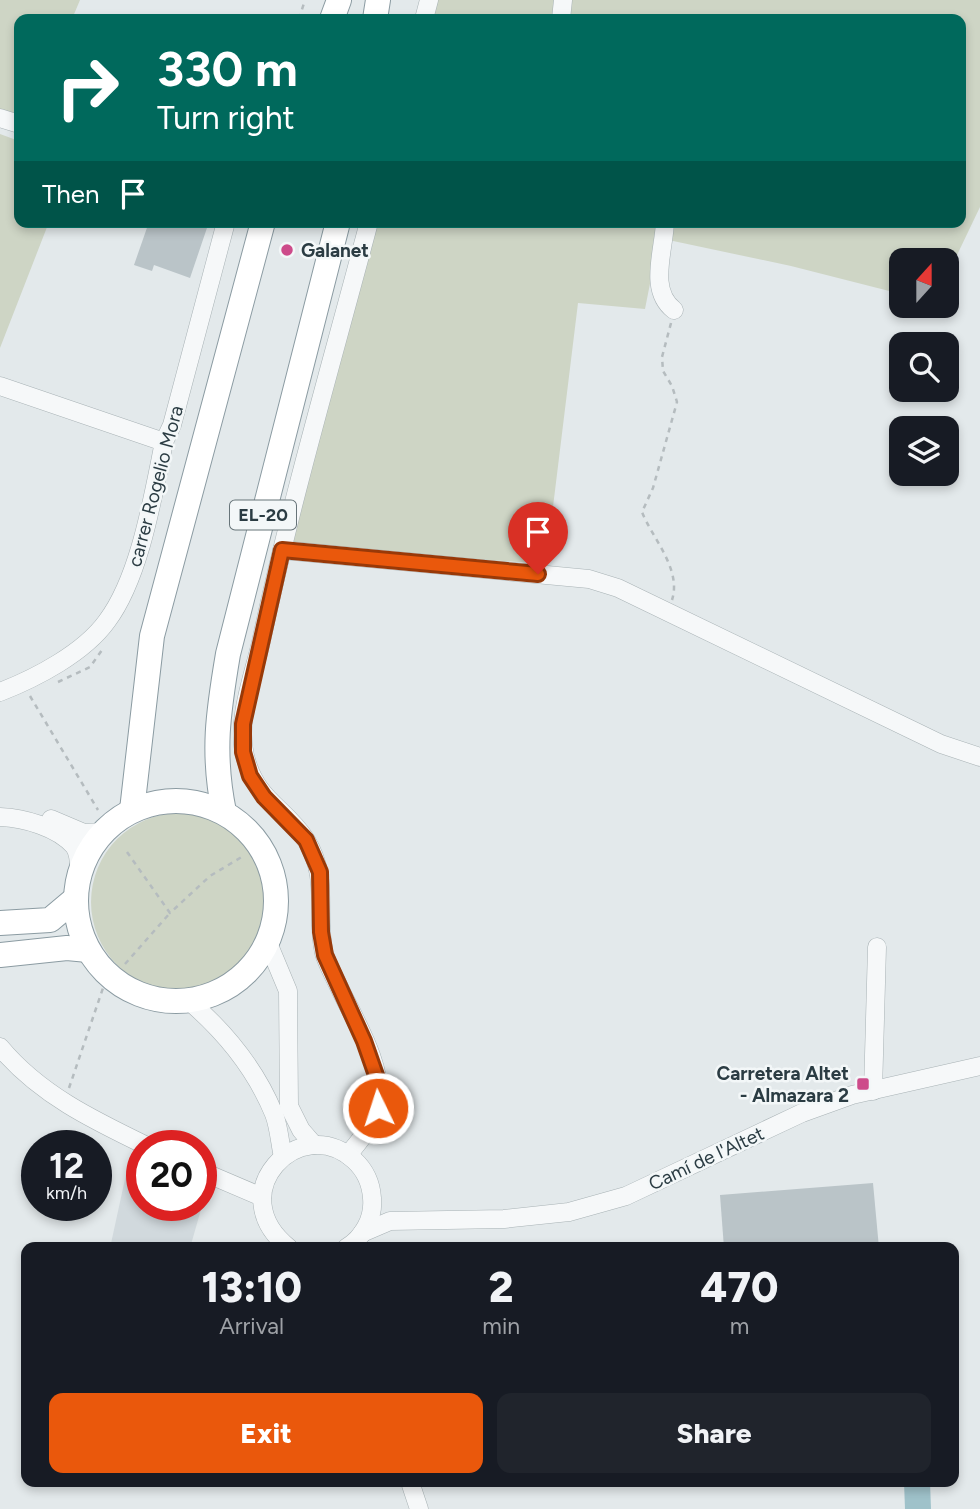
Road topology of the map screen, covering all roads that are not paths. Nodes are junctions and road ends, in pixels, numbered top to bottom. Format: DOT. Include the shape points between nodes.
graph roads {
  1 [pos="224,228"];
  2 [pos="261,228"];
  3 [pos="336,228"];
  4 [pos="367,228"];
  5 [pos="664,228"];
  6 [pos="674,310"];
  7 [pos="1,389"];
  8 [pos="164,442"];
  9 [pos="282,550"];
  10 [pos="0,692"];
  11 [pos="980,757"];
  12 [pos="0,805"];
  13 [pos="132,810"];
  14 [pos="224,812"];
  15 [pos="0,817"];
  16 [pos="101,821"];
  17 [pos="79,874"];
  18 [pos="75,899"];
  19 [pos="0,923"];
  20 [pos="268,943"];
  21 [pos="877,947"];
  22 [pos="88,950"];
  23 [pos="0,956"];
  24 [pos="189,1001"];
  25 [pos="0,1047"];
  26 [pos="6,1065"];
  27 [pos="980,1066"];
  28 [pos="873,1091"];
  29 [pos="126,1136"];
  30 [pos="314,1145"];
  31 [pos="348,1155"];
  32 [pos="283,1157"];
  33 [pos="217,1178"];
  34 [pos="262,1197"];
  35 [pos="373,1200"];
  36 [pos="426,1220"];
  37 [pos="362,1233"];
  38 [pos="281,1242"];
  39 [pos="352,1242"];
  40 [pos="411,1487"];
  41 [pos="417,1508"];
  1 -- 8 [label="street, carrer Rogelio Mora"];
  2 -- 13 [label="highway" via="152,636"];
  3 -- 14 [label="highway, EL-20" via="228,654 218,716 216,773"];
  4 -- 9 [label="street"];
  5 -- 6 [label="street" via="658,285 664,302"];
  7 -- 8 [label="street"];
  8 -- 10 [label="street, carrer Rogelio Mora" via="129,581 106,622 62,663"];
  9 -- 11 [label="street" via="589,579 618,588 940,744"];
  9 -- 31 [label="street" via="243,724 243,752 250,776 306,840 320,872 325,955 378,1081 378,1108"];
  12 -- 16 [label="street" via="32,810 84,833"];
  13 -- 14 [label="highway" via="162,801 194,801"];
  13 -- 16 [label="highway"];
  14 -- 20 [label="highway" via="254,836 272,869 278,907"];
  15 -- 17 [label="street" via="34,823 74,846"];
  16 -- 17 [label="highway"];
  17 -- 18 [label="highway"];
  18 -- 19 [label="highway" via="50,920"];
  18 -- 22 [label="highway" via="78,925"];
  20 -- 24 [label="highway" via="249,971 231,985"];
  20 -- 30 [label="street" via="288,991 289,1106"];
  21 -- 28 [label="street"];
  22 -- 23 [label="highway"];
  22 -- 24 [label="highway" via="106,973 130,991 159,1000"];
  24 -- 32 [label="street" via="244,1060 275,1115"];
  25 -- 26 [label="street"];
  26 -- 29 [label="street" via="63,1103"];
  27 -- 28 [label="street, Camí de l'Altet"];
  28 -- 36 [label="street, Camí de l'Altet" via="802,1113 626,1196 569,1212"];
  30 -- 31 [label="street"];
  30 -- 32 [label="street"];
  31 -- 35 [label="street" via="370,1182"];
  32 -- 34 [label="street" via="265,1182"];
  33 -- 34 [label="street"];
  34 -- 38 [label="street" via="264,1218"];
  35 -- 36 [label="street"];
  35 -- 37 [label="street"];
  36 -- 37 [label="street, Camí de l'Altet" via="390,1221"];
  37 -- 39 [label="street"];
  40 -- 41 [label="street"];
}
